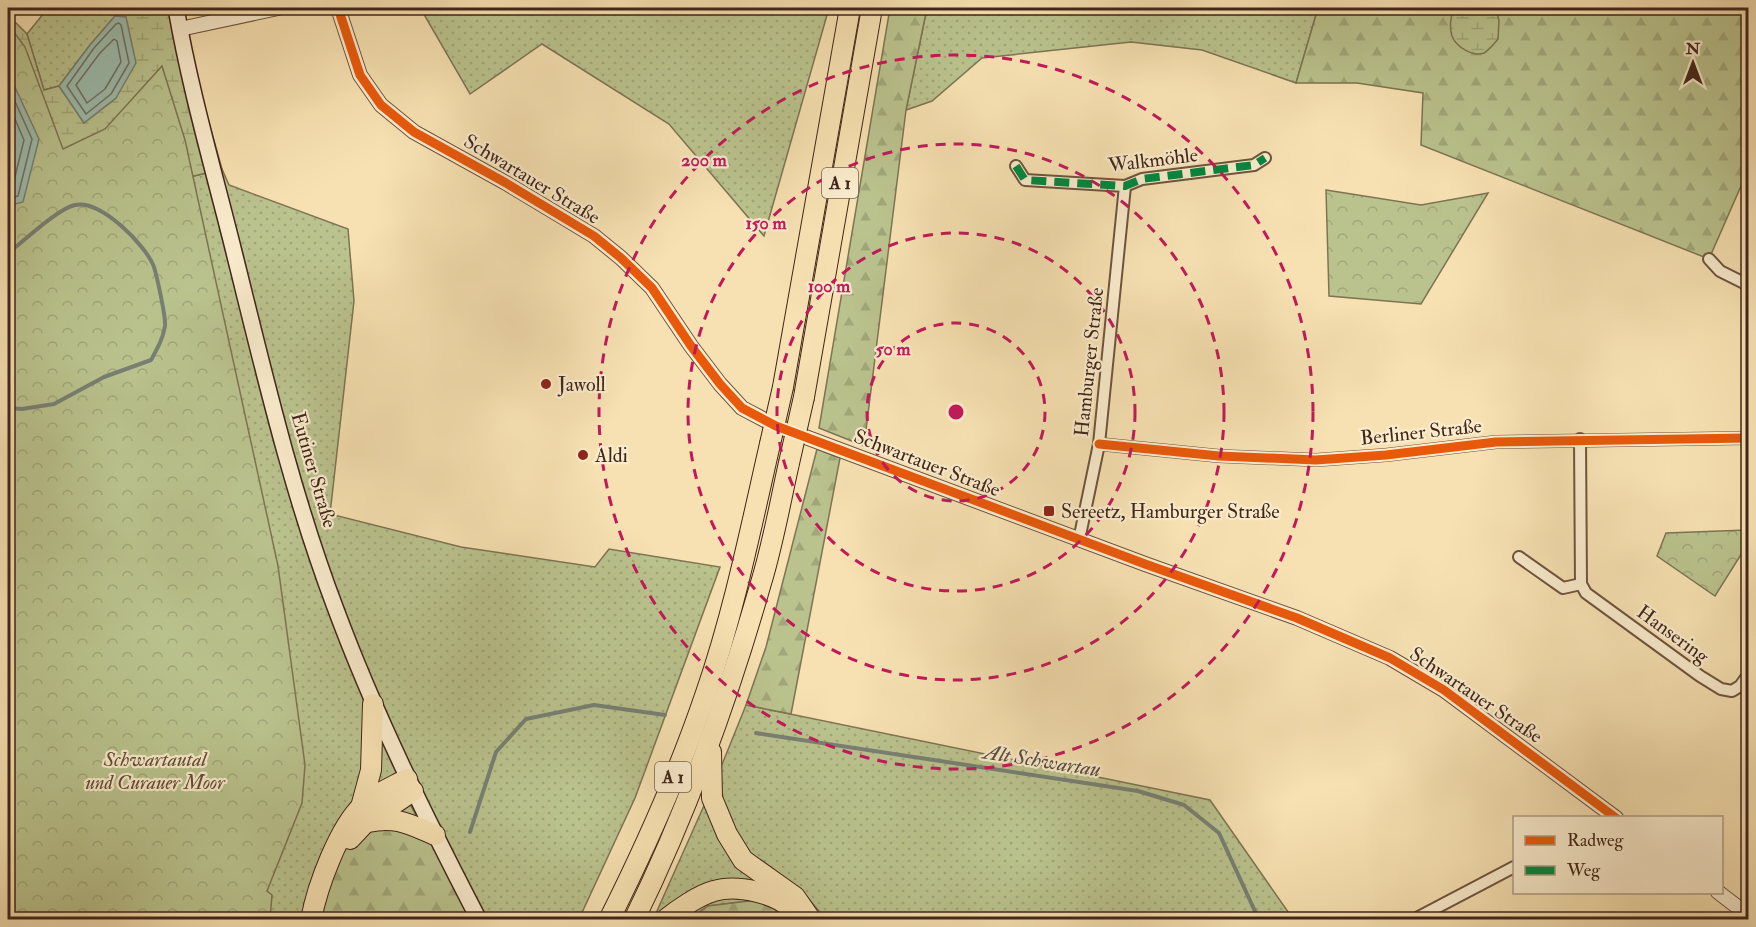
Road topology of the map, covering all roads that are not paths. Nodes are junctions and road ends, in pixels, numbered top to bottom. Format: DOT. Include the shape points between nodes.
graph roads {
  1 [pos="176,8"];
  2 [pos="278,8"];
  3 [pos="338,8"];
  4 [pos="850,8"];
  5 [pos="872,8"];
  6 [pos="180,29"];
  7 [pos="1265,158"];
  8 [pos="1016,166"];
  9 [pos="1125,186"];
  10 [pos="1708,259"];
  11 [pos="1749,285"];
  12 [pos="1749,438"];
  13 [pos="1580,440"];
  14 [pos="1099,444"];
  15 [pos="1079,540"];
  16 [pos="1519,557"];
  17 [pos="1581,584"];
  18 [pos="1749,675"];
  19 [pos="373,704"];
  20 [pos="710,740"];
  21 [pos="410,785"];
  22 [pos="363,815"];
  23 [pos="1612,816"];
  24 [pos="435,835"];
  25 [pos="1513,868"];
  26 [pos="1721,894"];
  27 [pos="1749,915"];
  28 [pos="311,920"];
  29 [pos="318,920"];
  30 [pos="479,920"];
  31 [pos="609,920"];
  32 [pos="634,920"];
  33 [pos="665,920"];
  34 [pos="801,920"];
  35 [pos="811,920"];
  36 [pos="1413,920"];
  1 -- 6 [label="main road, Eutiner Straße"];
  2 -- 6 [label="street"];
  3 -- 15 [label="street, Schwartauer Straße" via="360,75 381,105 414,132 575,224 621,258 652,288 691,346 742,408 776,426"];
  4 -- 31 [label="highway, A 1, bridge" via="783,387 741,575 707,692 636,866"];
  5 -- 20 [label="highway, A 1, bridge" via="804,397 762,582"];
  6 -- 19 [label="main road, Eutiner Straße" via="243,291 301,507"];
  7 -- 9 [label="street, Walkmöhle" via="1254,165 1142,179"];
  8 -- 9 [label="street, Walkmöhle" via="1024,180"];
  9 -- 14 [label="street, Hamburger Straße"];
  10 -- 11 [label="street" via="1720,271"];
  12 -- 13 [label="street, Berliner Straße"];
  13 -- 14 [label="street, Berliner Straße" via="1496,442 1316,460 1218,456"];
  13 -- 17 [label="street"];
  14 -- 15 [label="street, Hamburger Straße"];
  15 -- 23 [label="street, Schwartauer Straße" via="1297,618 1390,658 1444,690"];
  16 -- 17 [label="street" via="1563,588"];
  17 -- 18 [label="street, Hansering" via="1586,593 1721,689 1732,691"];
  19 -- 21 [label="main road, Eutiner Straße"];
  19 -- 22 [label="highway" via="371,770"];
  20 -- 32 [label="highway, A 1" via="656,876"];
  20 -- 35 [label="highway" via="712,798 727,834 743,860 795,897"];
  21 -- 22 [label="highway" via="376,795"];
  21 -- 24 [label="main road, Eutiner Straße"];
  22 -- 24 [label="highway" via="398,820"];
  22 -- 28 [label="highway" via="338,845 324,875"];
  22 -- 29 [label="highway" via="343,848"];
  24 -- 30 [label="main road, Eutiner Straße"];
  25 -- 36 [label="street"];
  26 -- 27 [label="street"];
  33 -- 34 [label="highway" via="713,891 740,889 767,894 787,904"];
}
